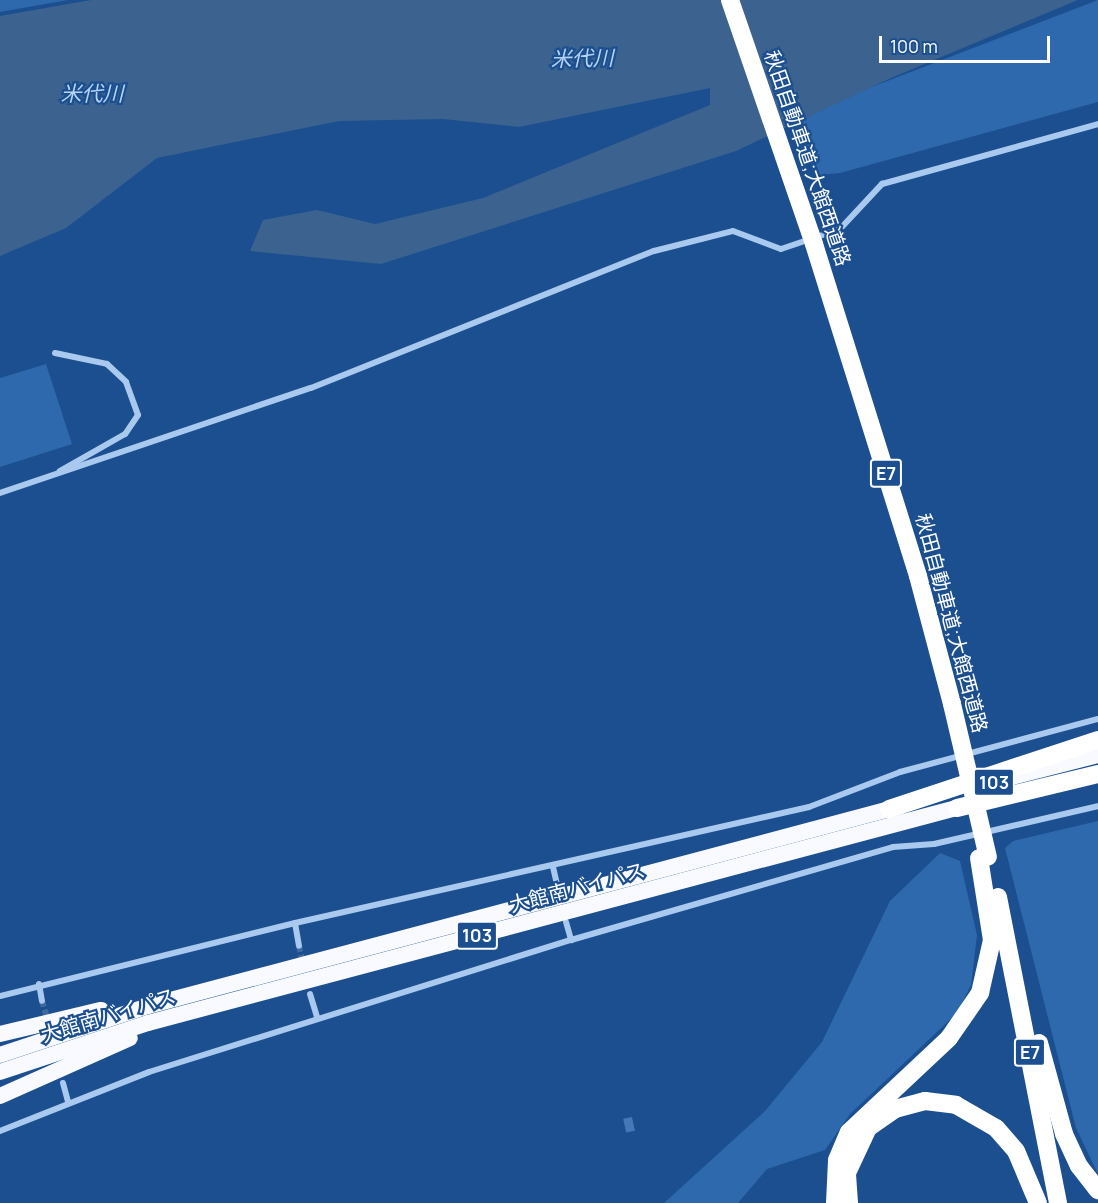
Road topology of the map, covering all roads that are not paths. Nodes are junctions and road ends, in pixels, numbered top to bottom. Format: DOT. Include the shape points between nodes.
graph roads {
  1 [pos="730,0"];
  2 [pos="1098,124"];
  3 [pos="55,353"];
  4 [pos="55,475"];
  5 [pos="0,492"];
  6 [pos="1098,719"];
  7 [pos="1098,740"];
  8 [pos="1098,755"];
  9 [pos="1098,768"];
  10 [pos="1098,774"];
  11 [pos="1098,806"];
  12 [pos="957,808"];
  13 [pos="889,809"];
  14 [pos="984,858"];
  15 [pos="553,867"];
  16 [pos="558,888"];
  17 [pos="999,902"];
  18 [pos="566,922"];
  19 [pos="295,923"];
  20 [pos="571,940"];
  21 [pos="299,946"];
  22 [pos="273,981"];
  23 [pos="39,984"];
  24 [pos="310,994"];
  25 [pos="0,996"];
  26 [pos="42,1000"];
  27 [pos="316,1017"];
  28 [pos="0,1034"];
  29 [pos="0,1055"];
  30 [pos="0,1072"];
  31 [pos="63,1083"];
  32 [pos="0,1096"];
  33 [pos="68,1102"];
  34 [pos="0,1131"];
  35 [pos="1098,1190"];
  36 [pos="835,1203"];
  37 [pos="849,1203"];
  38 [pos="1038,1203"];
  39 [pos="1058,1203"];
  1 -- 14 [label="highway, 秋田自動車道;大館西道路 / E7, bridge" via="814,244 918,576 952,704"];
  2 -- 4 [label="street" via="882,184 840,230 781,249 733,231 654,251 311,388"];
  3 -- 4 [label="street" via="107,364 126,382 138,415 125,434"];
  4 -- 5 [label="street"];
  6 -- 15 [label="street" via="900,772 809,807"];
  7 -- 13 [label="highway"];
  8 -- 13 [label="highway, 大館南バイパス / 103"];
  9 -- 12 [label="highway, 大館南バイパス / 103"];
  10 -- 12 [label="highway"];
  11 -- 20 [label="street" via="934,844 893,847"];
  12 -- 22 [label="highway, 大館南バイパス / 103"];
  13 -- 22 [label="highway, 大館南バイパス / 103"];
  14 -- 17 [label="highway, 秋田自動車道;大館西道路 / E7"];
  14 -- 36 [label="highway" via="992,940 980,993 949,1038 849,1132 837,1160"];
  15 -- 16 [label="street"];
  15 -- 19 [label="street"];
  17 -- 35 [label="highway" via="1064,1134"];
  17 -- 39 [label="highway, 秋田自動車道;大館西道路 / E7"];
  18 -- 20 [label="street"];
  19 -- 21 [label="street"];
  19 -- 23 [label="street"];
  20 -- 27 [label="street"];
  22 -- 28 [label="highway"];
  22 -- 29 [label="highway, 大館南バイパス / 103"];
  22 -- 30 [label="highway, 大館南バイパス / 103"];
  22 -- 32 [label="highway"];
  23 -- 25 [label="street"];
  23 -- 26 [label="street"];
  24 -- 27 [label="street"];
  27 -- 33 [label="street"];
  31 -- 33 [label="street"];
  33 -- 34 [label="street"];
  37 -- 38 [label="highway" via="847,1173 868,1128 895,1109 924,1101 963,1107 996,1128 1016,1151"];
}
